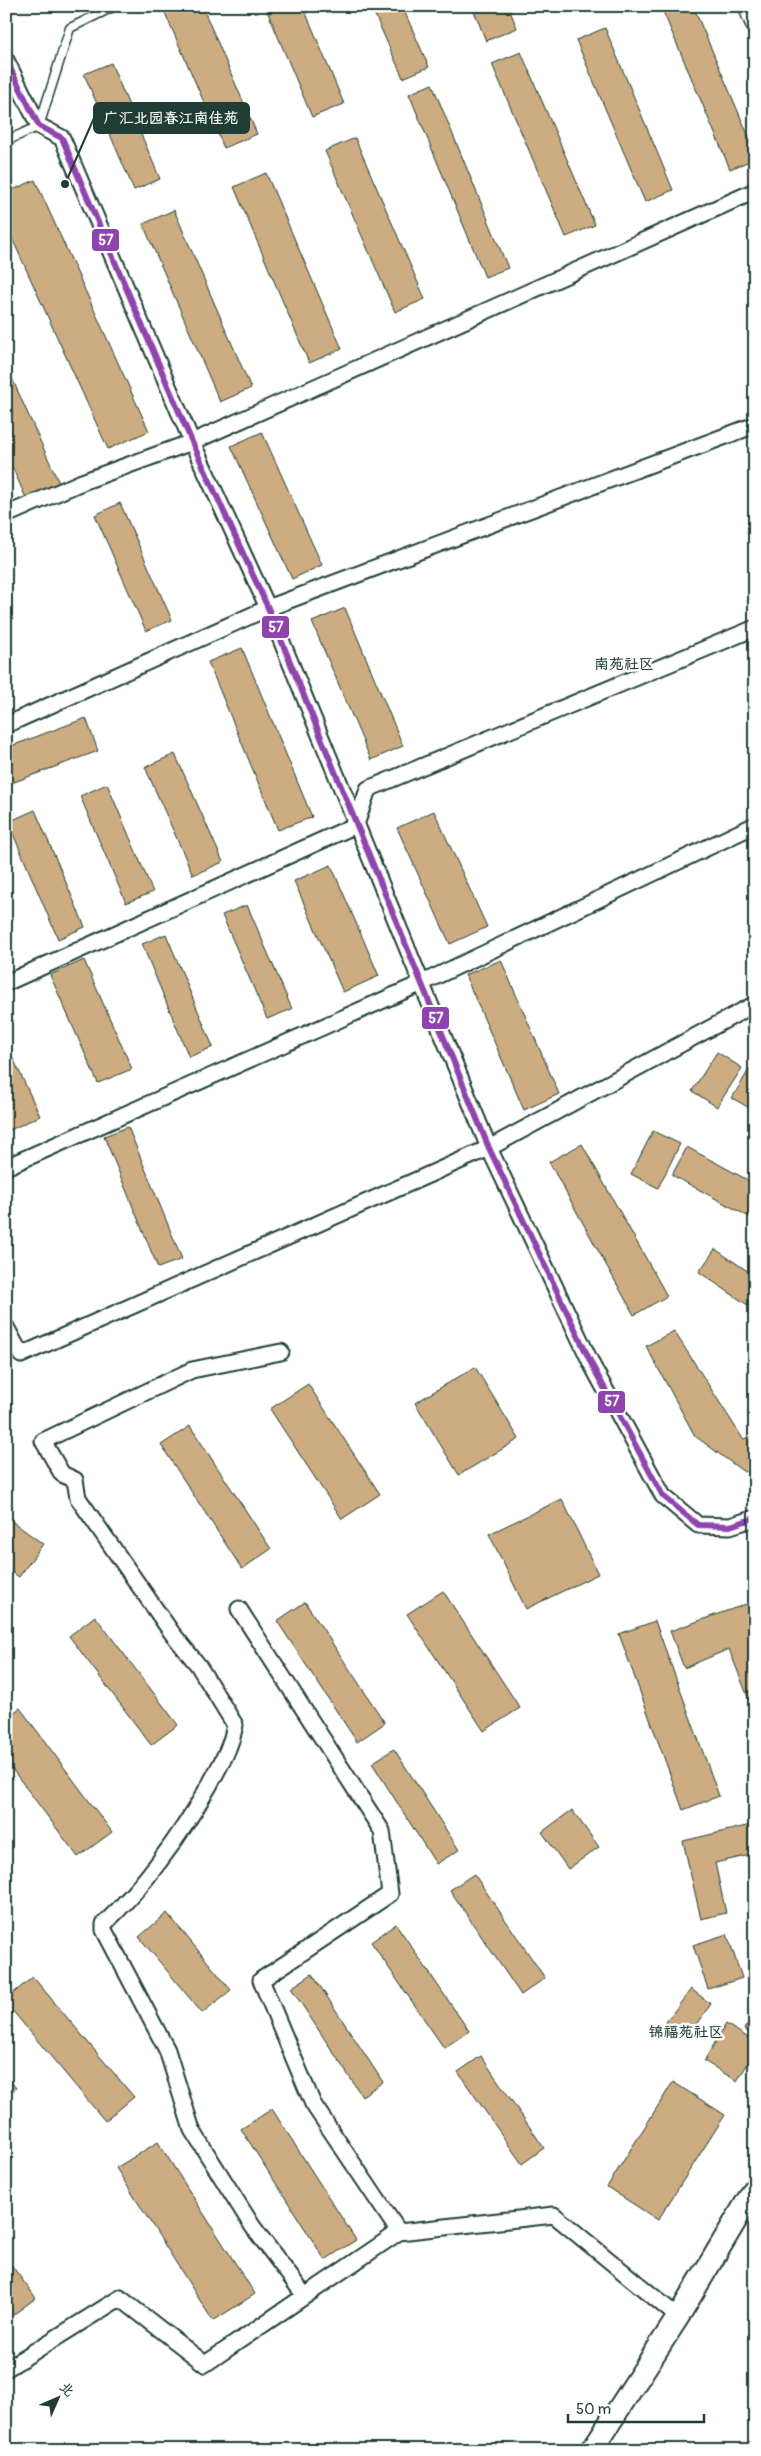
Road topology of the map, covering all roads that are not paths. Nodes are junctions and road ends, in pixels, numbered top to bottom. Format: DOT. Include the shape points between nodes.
graph roads {
  1 [pos="115,6"];
  2 [pos="742,6"];
  3 [pos="751,17"];
  4 [pos="755,37"];
  5 [pos="6,60"];
  6 [pos="39,126"];
  7 [pos="6,141"];
  8 [pos="755,191"];
  9 [pos="755,425"];
  10 [pos="192,442"];
  11 [pos="6,515"];
  12 [pos="268,608"];
  13 [pos="755,628"];
  14 [pos="6,725"];
  15 [pos="356,825"];
  16 [pos="755,825"];
  17 [pos="6,983"];
  18 [pos="422,983"];
  19 [pos="755,1004"];
  20 [pos="489,1148"];
  21 [pos="6,1167"];
  22 [pos="6,1327"];
  23 [pos="281,1352"];
  24 [pos="755,1518"];
  25 [pos="240,1609"];
  26 [pos="755,2188"];
  27 [pos="399,2232"];
  28 [pos="305,2296"];
  29 [pos="678,2317"];
  30 [pos="6,2369"];
  31 [pos="592,2450"];
  1 -- 6 [label="lane" via="70,28"];
  2 -- 3 [label="lane"];
  3 -- 4 [label="lane"];
  5 -- 6 [label="street"];
  6 -- 7 [label="lane"];
  6 -- 10 [label="street" via="62,138"];
  8 -- 10 [label="street"];
  9 -- 12 [label="street"];
  10 -- 11 [label="street" via="82,482"];
  10 -- 12 [label="street"];
  12 -- 14 [label="street"];
  12 -- 15 [label="street"];
  13 -- 15 [label="street" via="368,789"];
  15 -- 17 [label="street"];
  15 -- 18 [label="street"];
  16 -- 18 [label="street"];
  18 -- 20 [label="street"];
  18 -- 21 [label="street"];
  19 -- 20 [label="street"];
  20 -- 22 [label="street" via="21,1355"];
  20 -- 24 [label="street" via="593,1367 663,1496 698,1525 730,1526"];
  23 -- 28 [label="street" via="192,1370 43,1442 62,1474 75,1480 78,1498 198,1665 235,1724 232,1744 199,1802 153,1872 104,1924 104,1930 167,2050 192,2130 253,2228"];
  25 -- 27 [label="street" via="382,1831 390,1894 261,1980 314,2104"];
  26 -- 29 [label="street"];
  27 -- 28 [label="street"];
  27 -- 29 [label="street" via="554,2215"];
  28 -- 30 [label="street" via="205,2364 120,2298"];
  29 -- 31 [label="street"];
}
